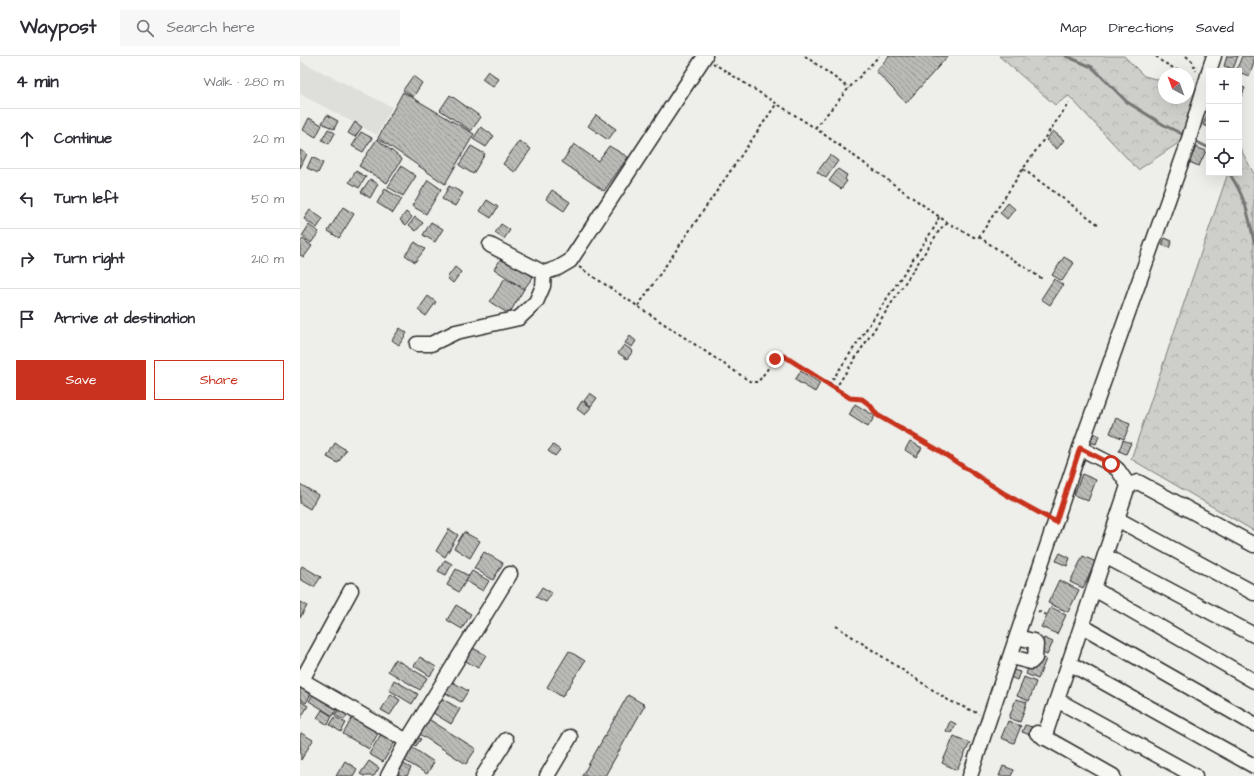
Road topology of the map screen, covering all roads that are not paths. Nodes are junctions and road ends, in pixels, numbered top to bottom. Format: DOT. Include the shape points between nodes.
graph roads {
  1 [pos="704,56"];
  2 [pos="1214,56"];
  3 [pos="1210,68"];
  4 [pos="1206,82"];
  5 [pos="490,245"];
  6 [pos="544,273"];
  7 [pos="417,344"];
  8 [pos="1080,448"];
  9 [pos="1129,486"];
  10 [pos="1117,519"];
  11 [pos="1254,546"];
  12 [pos="1105,556"];
  13 [pos="510,574"];
  14 [pos="351,590"];
  15 [pos="1094,590"];
  16 [pos="1254,593"];
  17 [pos="1082,626"];
  18 [pos="1254,635"];
  19 [pos="1017,637"];
  20 [pos="1011,657"];
  21 [pos="1069,663"];
  22 [pos="301,679"];
  23 [pos="1254,681"];
  24 [pos="1058,700"];
  25 [pos="1254,724"];
  26 [pos="570,736"];
  27 [pos="506,740"];
  28 [pos="407,741"];
  29 [pos="1254,766"];
  30 [pos="388,776"];
  31 [pos="483,776"];
  32 [pos="547,776"];
  33 [pos="970,776"];
  34 [pos="1113,776"];
  35 [pos="1195,776"];
  1 -- 6 [label="street" via="580,248 570,261"];
  2 -- 3 [label="street"];
  4 -- 8 [label="street" via="1185,152"];
  5 -- 6 [label="street"];
  6 -- 7 [label="street" via="543,286 536,302 519,318 456,332 431,344"];
  8 -- 9 [label="street" via="1111,464"];
  8 -- 19 [label="street"];
  9 -- 10 [label="street"];
  9 -- 11 [label="street" via="1138,482"];
  10 -- 12 [label="street"];
  10 -- 16 [label="street"];
  12 -- 15 [label="street"];
  12 -- 18 [label="street"];
  13 -- 28 [label="street"];
  14 -- 22 [label="street"];
  15 -- 17 [label="street"];
  15 -- 23 [label="street"];
  17 -- 21 [label="street"];
  17 -- 25 [label="street"];
  19 -- 20 [label="street"];
  19 -- 20 [label="street" via="1036,644 1035,658 1027,662"];
  20 -- 33 [label="street"];
  21 -- 24 [label="street"];
  21 -- 29 [label="street"];
  22 -- 28 [label="street"];
  24 -- 34 [label="street" via="1041,735"];
  24 -- 35 [label="street"];
  26 -- 32 [label="street"];
  27 -- 31 [label="street"];
  28 -- 30 [label="street"];
}
